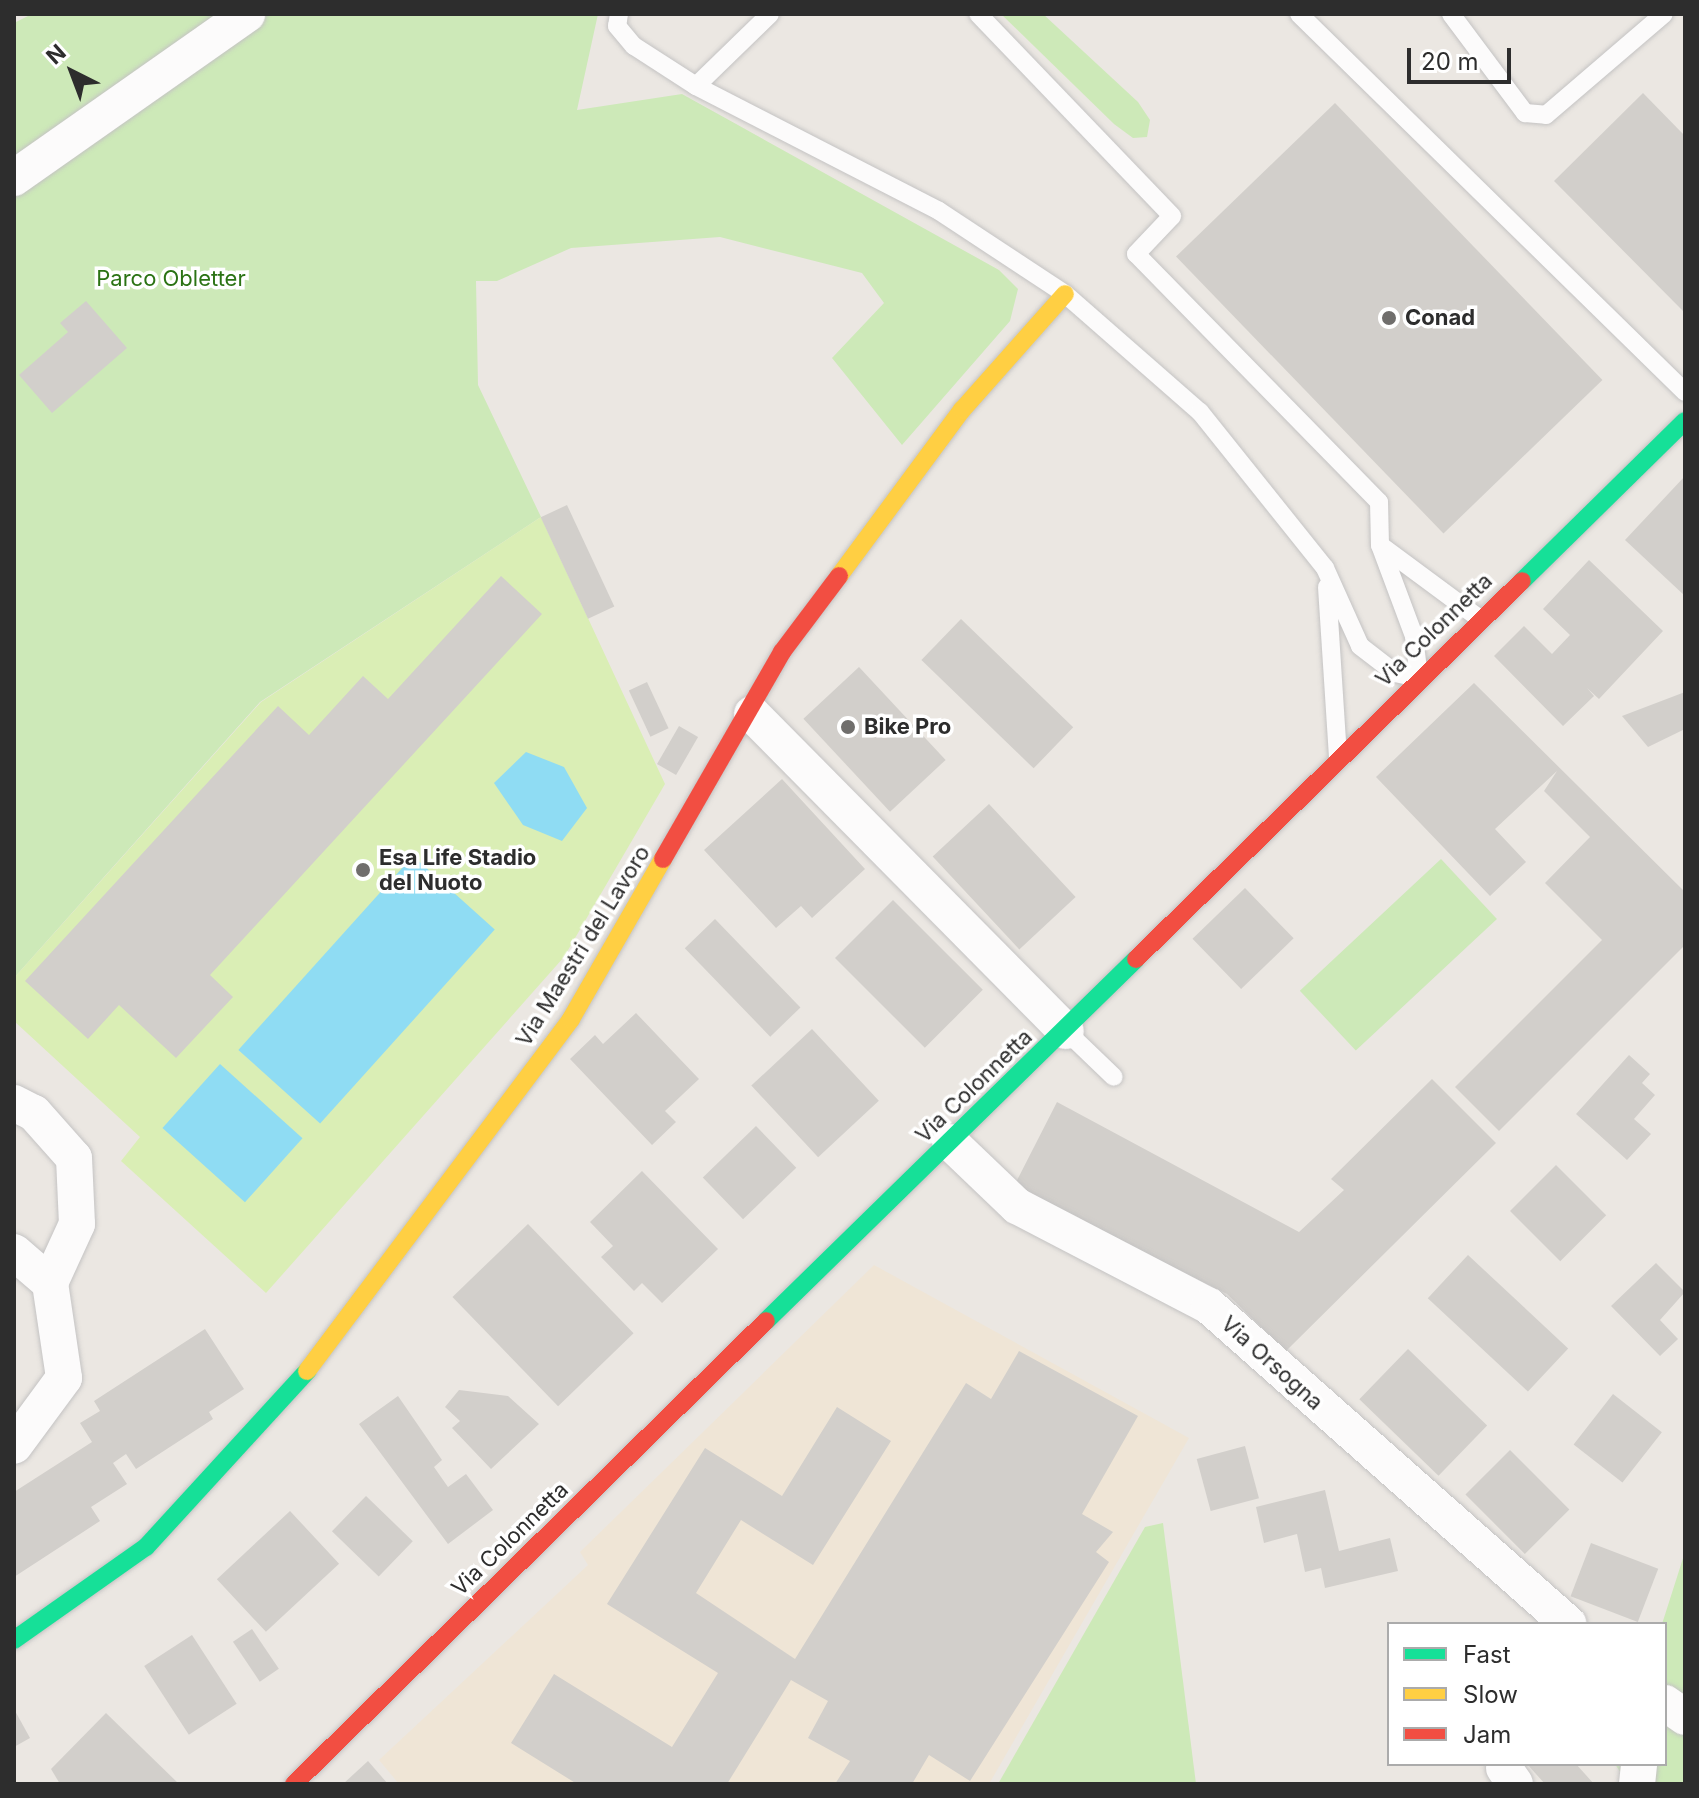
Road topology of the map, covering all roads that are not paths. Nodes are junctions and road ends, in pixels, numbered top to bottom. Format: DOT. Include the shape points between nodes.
graph roads {
  1 [pos="247,14"];
  2 [pos="619,14"];
  3 [pos="770,14"];
  4 [pos="978,14"];
  5 [pos="1299,14"];
  6 [pos="1451,14"];
  7 [pos="1664,14"];
  8 [pos="696,86"];
  9 [pos="14,178"];
  10 [pos="1065,294"];
  11 [pos="1685,392"];
  12 [pos="1685,421"];
  13 [pos="1380,545"];
  14 [pos="1325,568"];
  15 [pos="1480,619"];
  16 [pos="1419,678"];
  17 [pos="752,714"];
  18 [pos="1338,758"];
  19 [pos="1066,1031"];
  20 [pos="1114,1077"];
  21 [pos="14,1103"];
  22 [pos="950,1142"];
  23 [pos="14,1252"];
  24 [pos="50,1283"];
  25 [pos="14,1446"];
  26 [pos="1567,1622"];
  27 [pos="14,1640"];
  28 [pos="1667,1704"];
  29 [pos="1685,1717"];
  30 [pos="294,1784"];
  1 -- 9 [label="street"];
  2 -- 8 [label="lane" via="617,26 634,46"];
  3 -- 8 [label="lane"];
  4 -- 13 [label="lane" via="1172,216 1136,254 1379,502"];
  5 -- 11 [label="lane"];
  6 -- 7 [label="lane" via="1525,113 1546,115"];
  8 -- 10 [label="lane" via="939,211"];
  10 -- 14 [label="lane" via="1200,412"];
  10 -- 17 [label="main road, Via Maestri del Lavoro" via="946,432 782,652"];
  12 -- 15 [label="main road, Via Colonnetta"];
  13 -- 15 [label="lane"];
  13 -- 16 [label="lane" via="1414,636"];
  14 -- 16 [label="lane" via="1360,646 1395,673"];
  14 -- 18 [label="lane"];
  15 -- 16 [label="main road, Via Colonnetta"];
  16 -- 18 [label="main road, Via Colonnetta"];
  17 -- 19 [label="street"];
  17 -- 27 [label="main road, Via Maestri del Lavoro" via="571,1019 315,1362 146,1547"];
  18 -- 19 [label="main road, Via Colonnetta"];
  19 -- 20 [label="lane"];
  19 -- 22 [label="main road, Via Colonnetta"];
  21 -- 24 [label="street" via="34,1113 74,1158 77,1224"];
  22 -- 26 [label="street, Via Orsogna" via="1017,1206 1209,1306"];
  22 -- 30 [label="main road, Via Colonnetta"];
  23 -- 24 [label="street"];
  24 -- 25 [label="street" via="64,1378"];
  28 -- 29 [label="street"];
}
